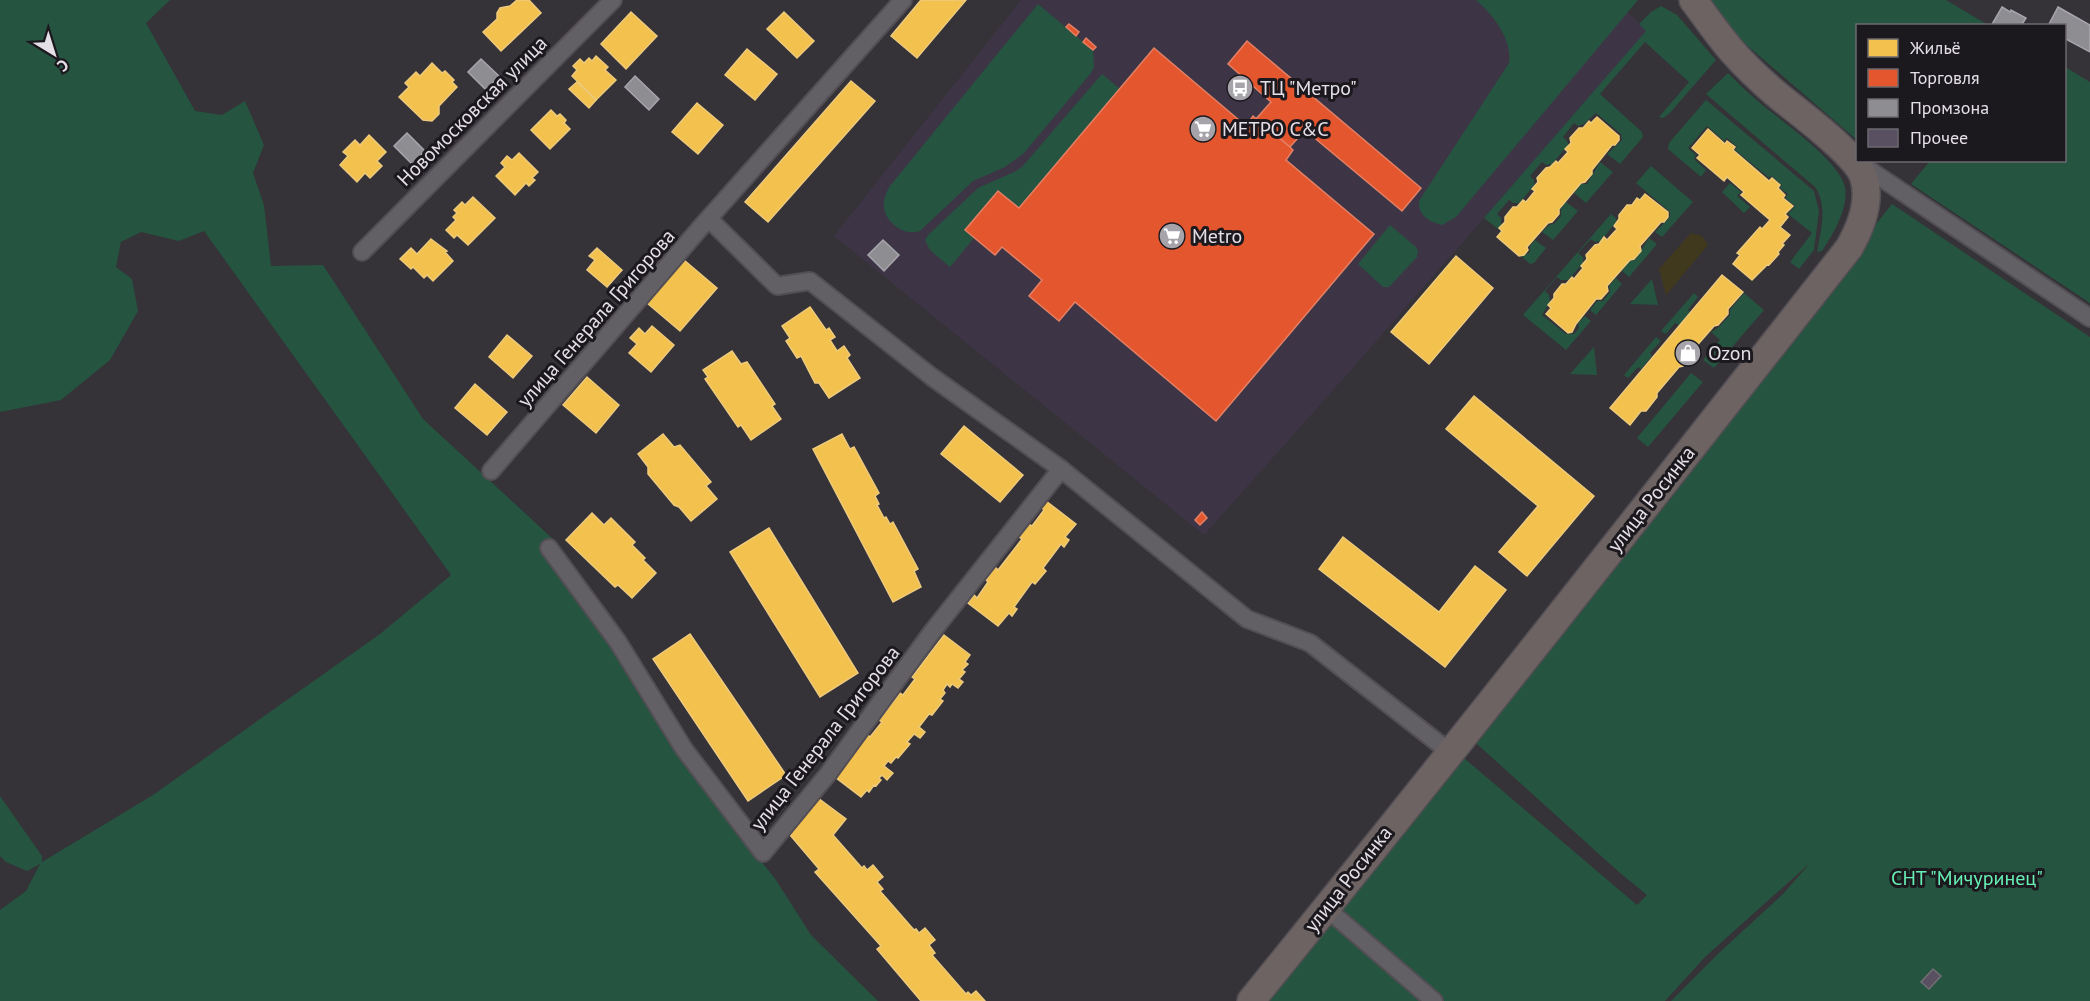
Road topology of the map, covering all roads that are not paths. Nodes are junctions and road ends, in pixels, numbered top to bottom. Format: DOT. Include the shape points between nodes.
graph roads {
  1 [pos="613,0"];
  2 [pos="903,0"];
  3 [pos="1693,0"];
  4 [pos="1853,159"];
  5 [pos="1856,161"];
  6 [pos="1857,162"];
  7 [pos="709,219"];
  8 [pos="362,252"];
  9 [pos="2090,318"];
  10 [pos="1061,469"];
  11 [pos="491,471"];
  12 [pos="549,548"];
  13 [pos="1451,753"];
  14 [pos="1326,908"];
  15 [pos="1251,1001"];
  16 [pos="1434,1001"];
  1 -- 8 [label="street, Новомосковская улица"];
  2 -- 7 [label="street, улица Генерала Григорова"];
  3 -- 4 [label="main road, улица Росинка" via="1740,59"];
  4 -- 5 [label="street"];
  4 -- 13 [label="main road, улица Росинка" via="1864,177 1865,197 1863,218 1849,248"];
  6 -- 9 [label="street"];
  7 -- 10 [label="street" via="777,286 810,281 932,377"];
  7 -- 11 [label="street, улица Генерала Григорова"];
  10 -- 12 [label="street, улица Генерала Григорова" via="763,853 684,749 618,642"];
  10 -- 13 [label="street" via="1247,619 1310,643"];
  13 -- 14 [label="main road, улица Росинка"];
  14 -- 15 [label="main road, улица Росинка"];
  14 -- 16 [label="street"];
}
